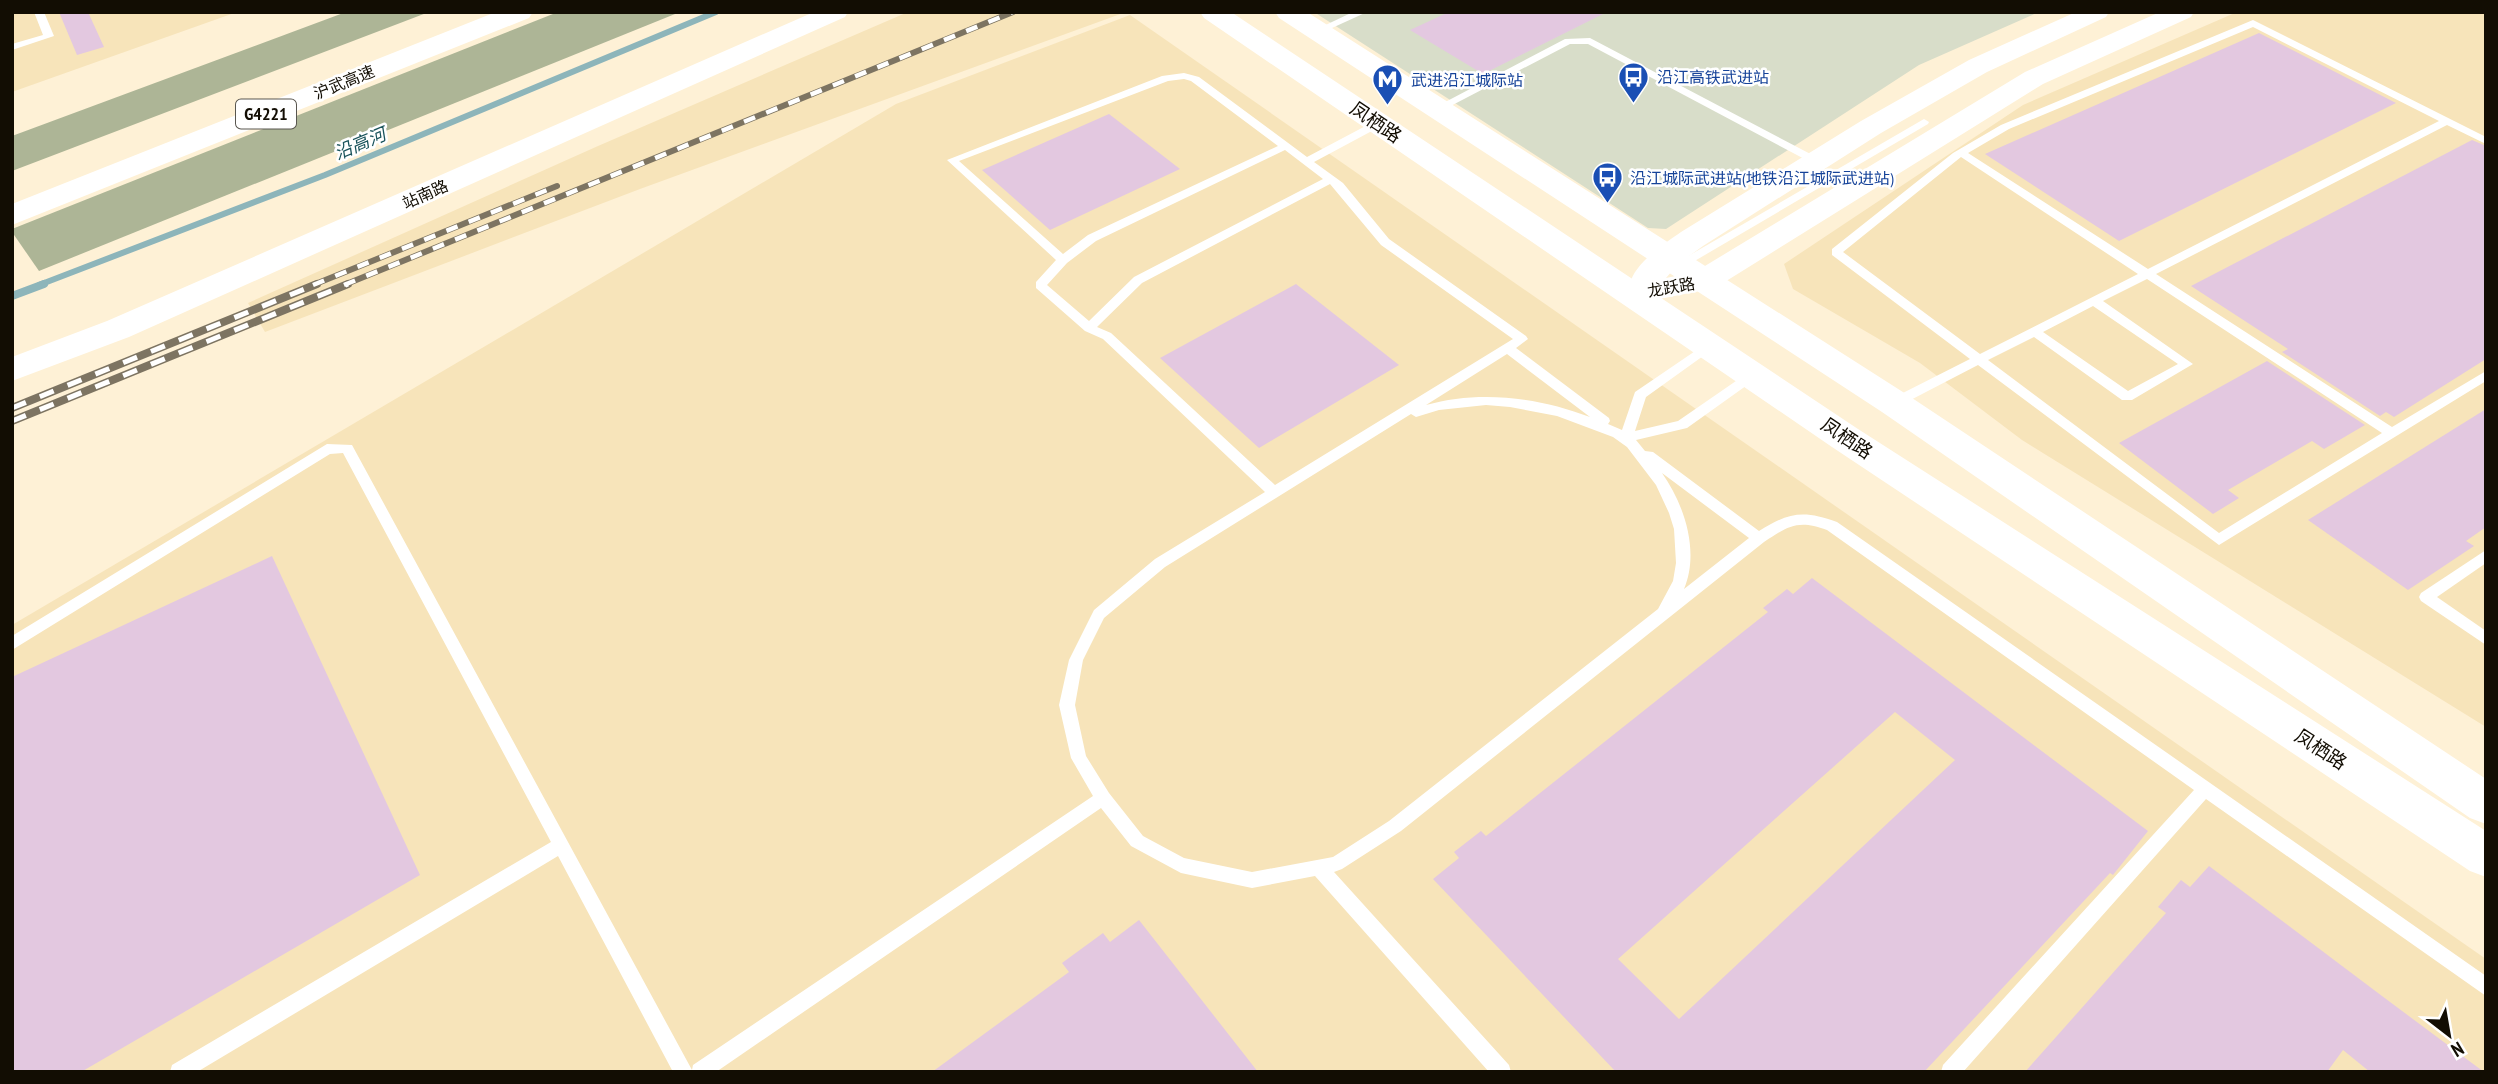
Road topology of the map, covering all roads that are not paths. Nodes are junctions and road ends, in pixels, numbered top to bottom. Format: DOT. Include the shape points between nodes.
graph roads {
  1 [pos="39,12"];
  2 [pos="468,12"];
  3 [pos="520,12"];
  4 [pos="802,12"];
  5 [pos="836,12"];
  6 [pos="1213,12"];
  7 [pos="1288,12"];
  8 [pos="1362,12"];
  9 [pos="2097,12"];
  10 [pos="2182,12"];
  11 [pos="1318,32"];
  12 [pos="12,47"];
  13 [pos="1437,109"];
  14 [pos="2447,121"];
  15 [pos="1924,122"];
  16 [pos="1379,123"];
  17 [pos="2486,141"];
  18 [pos="1286,146"];
  19 [pos="1961,153"];
  20 [pos="1307,161"];
  21 [pos="1816,161"];
  22 [pos="1331,179"];
  23 [pos="12,189"];
  24 [pos="12,215"];
  25 [pos="1063,260"];
  26 [pos="1683,268"];
  27 [pos="2146,275"];
  28 [pos="1634,294"];
  29 [pos="2094,302"];
  30 [pos="1089,328"];
  31 [pos="2035,331"];
  32 [pos="1711,346"];
  33 [pos="1507,348"];
  34 [pos="12,353"];
  35 [pos="1979,360"];
  36 [pos="12,370"];
  37 [pos="1754,375"];
  38 [pos="2486,375"];
  39 [pos="1894,403"];
  40 [pos="1388,422"];
  41 [pos="2392,433"];
  42 [pos="1626,438"];
  43 [pos="1274,492"];
  44 [pos="1759,538"];
  45 [pos="2486,555"];
  46 [pos="1659,618"];
  47 [pos="2486,639"];
  48 [pos="12,645"];
  49 [pos="2205,789"];
  50 [pos="2480,792"];
  51 [pos="1103,798"];
  52 [pos="561,845"];
  53 [pos="2486,856"];
  54 [pos="1318,867"];
  55 [pos="2486,988"];
  56 [pos="179,1072"];
  57 [pos="683,1072"];
  58 [pos="700,1072"];
  59 [pos="1502,1072"];
  60 [pos="1950,1072"];
  1 -- 12 [label="lane" via="49,36"];
  2 -- 23 [label="main road, 沪武高速 / G4221"];
  3 -- 24 [label="main road, 沪武高速 / G4221"];
  4 -- 34 [label="street, 站南路" via="124,309"];
  5 -- 36 [label="street, 站南路" via="143,318"];
  6 -- 16 [label="main road, 凤栖路"];
  7 -- 11 [label="main road"];
  8 -- 11 [label="lane"];
  9 -- 21 [label="street, 龙跃路" via="1978,66"];
  10 -- 26 [label="street, 龙跃路" via="2034,78 1885,167"];
  11 -- 13 [label="main road"];
  13 -- 21 [label="lane" via="1580,39 1599,44"];
  13 -- 26 [label="main road"];
  14 -- 17 [label="lane"];
  14 -- 19 [label="lane" via="2253,23 2005,127"];
  14 -- 27 [label="lane"];
  15 -- 26 [label="lane"];
  16 -- 20 [label="lane"];
  16 -- 28 [label="main road, 凤栖路"];
  18 -- 20 [label="lane"];
  18 -- 25 [label="lane" via="1092,238"];
  18 -- 25 [label="lane" via="1195,79 1184,76 1166,78 952,160"];
  19 -- 27 [label="lane"];
  19 -- 35 [label="lane" via="1836,252"];
  20 -- 22 [label="lane"];
  21 -- 26 [label="street, 龙跃路" via="1692,239"];
  22 -- 30 [label="lane" via="1138,280"];
  22 -- 33 [label="lane" via="1385,242 1521,339"];
  25 -- 30 [label="lane" via="1040,285"];
  26 -- 28 [label="street, 龙跃路"];
  26 -- 28 [label="street, 龙跃路"];
  26 -- 39 [label="main road"];
  27 -- 29 [label="lane"];
  27 -- 41 [label="lane"];
  28 -- 32 [label="main road, 凤栖路"];
  29 -- 31 [label="lane"];
  29 -- 31 [label="lane" via="2186,364 2127,397"];
  30 -- 43 [label="lane" via="1107,336"];
  31 -- 35 [label="lane"];
  32 -- 37 [label="main road, 凤栖路"];
  32 -- 42 [label="lane" via="1640,395"];
  33 -- 40 [label="lane"];
  33 -- 42 [label="lane"];
  35 -- 39 [label="lane"];
  35 -- 41 [label="lane" via="2219,540"];
  37 -- 42 [label="lane" via="1682,425"];
  37 -- 53 [label="main road, 凤栖路"];
  38 -- 41 [label="lane"];
  39 -- 50 [label="main road"];
  40 -- 42 [label="lane" via="1433,406 1473,400 1532,405 1582,418"];
  40 -- 43 [label="lane"];
  42 -- 44 [label="lane"];
  42 -- 46 [label="lane" via="1673,499 1684,543 1680,583"];
  43 -- 51 [label="lane" via="1160,563 1099,614 1076,660 1067,705 1079,758"];
  44 -- 46 [label="lane"];
  44 -- 49 [label="lane" via="1784,522 1808,517 1832,526"];
  45 -- 47 [label="lane" via="2426,597"];
  46 -- 54 [label="lane" via="1395,826 1336,864"];
  48 -- 52 [label="lane" via="327,449 347,448"];
  49 -- 55 [label="lane"];
  49 -- 60 [label="lane"];
  51 -- 54 [label="lane" via="1137,841 1181,865 1252,880"];
  51 -- 58 [label="lane"];
  52 -- 56 [label="lane"];
  52 -- 57 [label="lane"];
  54 -- 59 [label="lane"];
}
